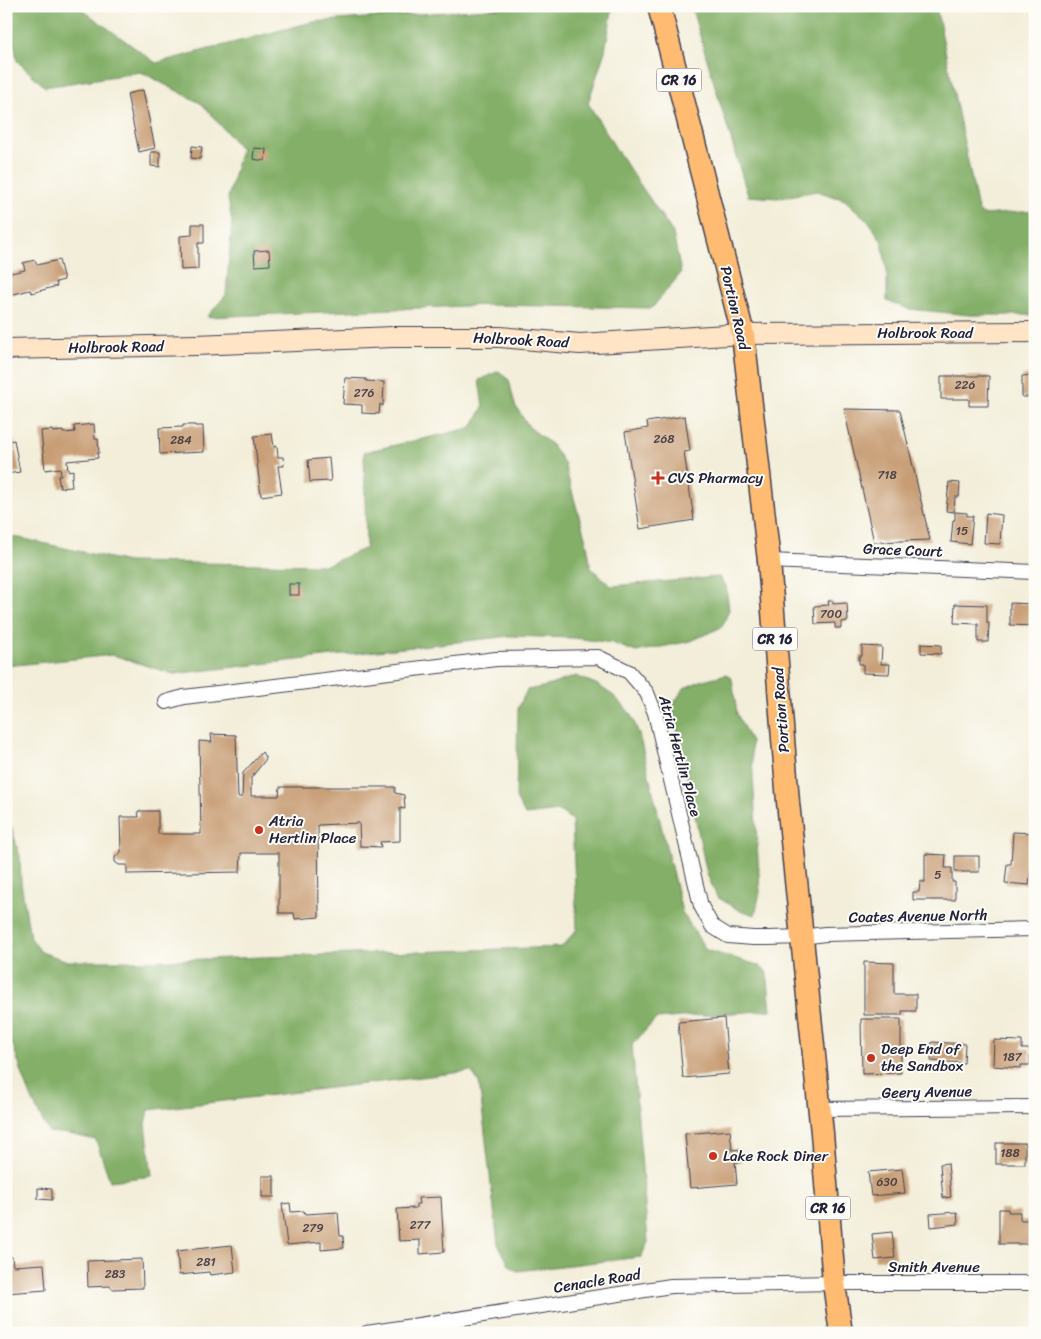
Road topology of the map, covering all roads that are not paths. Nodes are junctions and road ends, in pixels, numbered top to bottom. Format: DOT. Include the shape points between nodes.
graph roads {
  1 [pos="659,6"];
  2 [pos="1035,332"];
  3 [pos="743,334"];
  4 [pos="6,349"];
  5 [pos="769,561"];
  6 [pos="1035,572"];
  7 [pos="166,702"];
  8 [pos="1035,929"];
  9 [pos="802,937"];
  10 [pos="1035,1107"];
  11 [pos="820,1109"];
  12 [pos="834,1283"];
  13 [pos="1035,1283"];
  14 [pos="367,1333"];
  15 [pos="841,1333"];
  1 -- 3 [label="main road, Portion Road / CR 16"];
  2 -- 3 [label="street, Holbrook Road"];
  3 -- 4 [label="street, Holbrook Road" via="580,344 500,337 392,337"];
  3 -- 5 [label="main road, Portion Road / CR 16"];
  5 -- 6 [label="street, Grace Court"];
  5 -- 9 [label="main road, Portion Road / CR 16"];
  7 -- 9 [label="street, Atria Hertlin Place" via="184,696 496,659 598,657 629,672 647,693 655,713 700,906 712,926 728,936"];
  8 -- 9 [label="street, Coates Avenue North"];
  9 -- 11 [label="main road, Portion Road / CR 16"];
  10 -- 11 [label="street, Geery Avenue"];
  11 -- 12 [label="main road, Portion Road / CR 16"];
  12 -- 13 [label="street, Smith Avenue"];
  12 -- 14 [label="street, Cenacle Road" via="671,1286"];
  12 -- 15 [label="main road, Portion Road / CR 16"];
}
